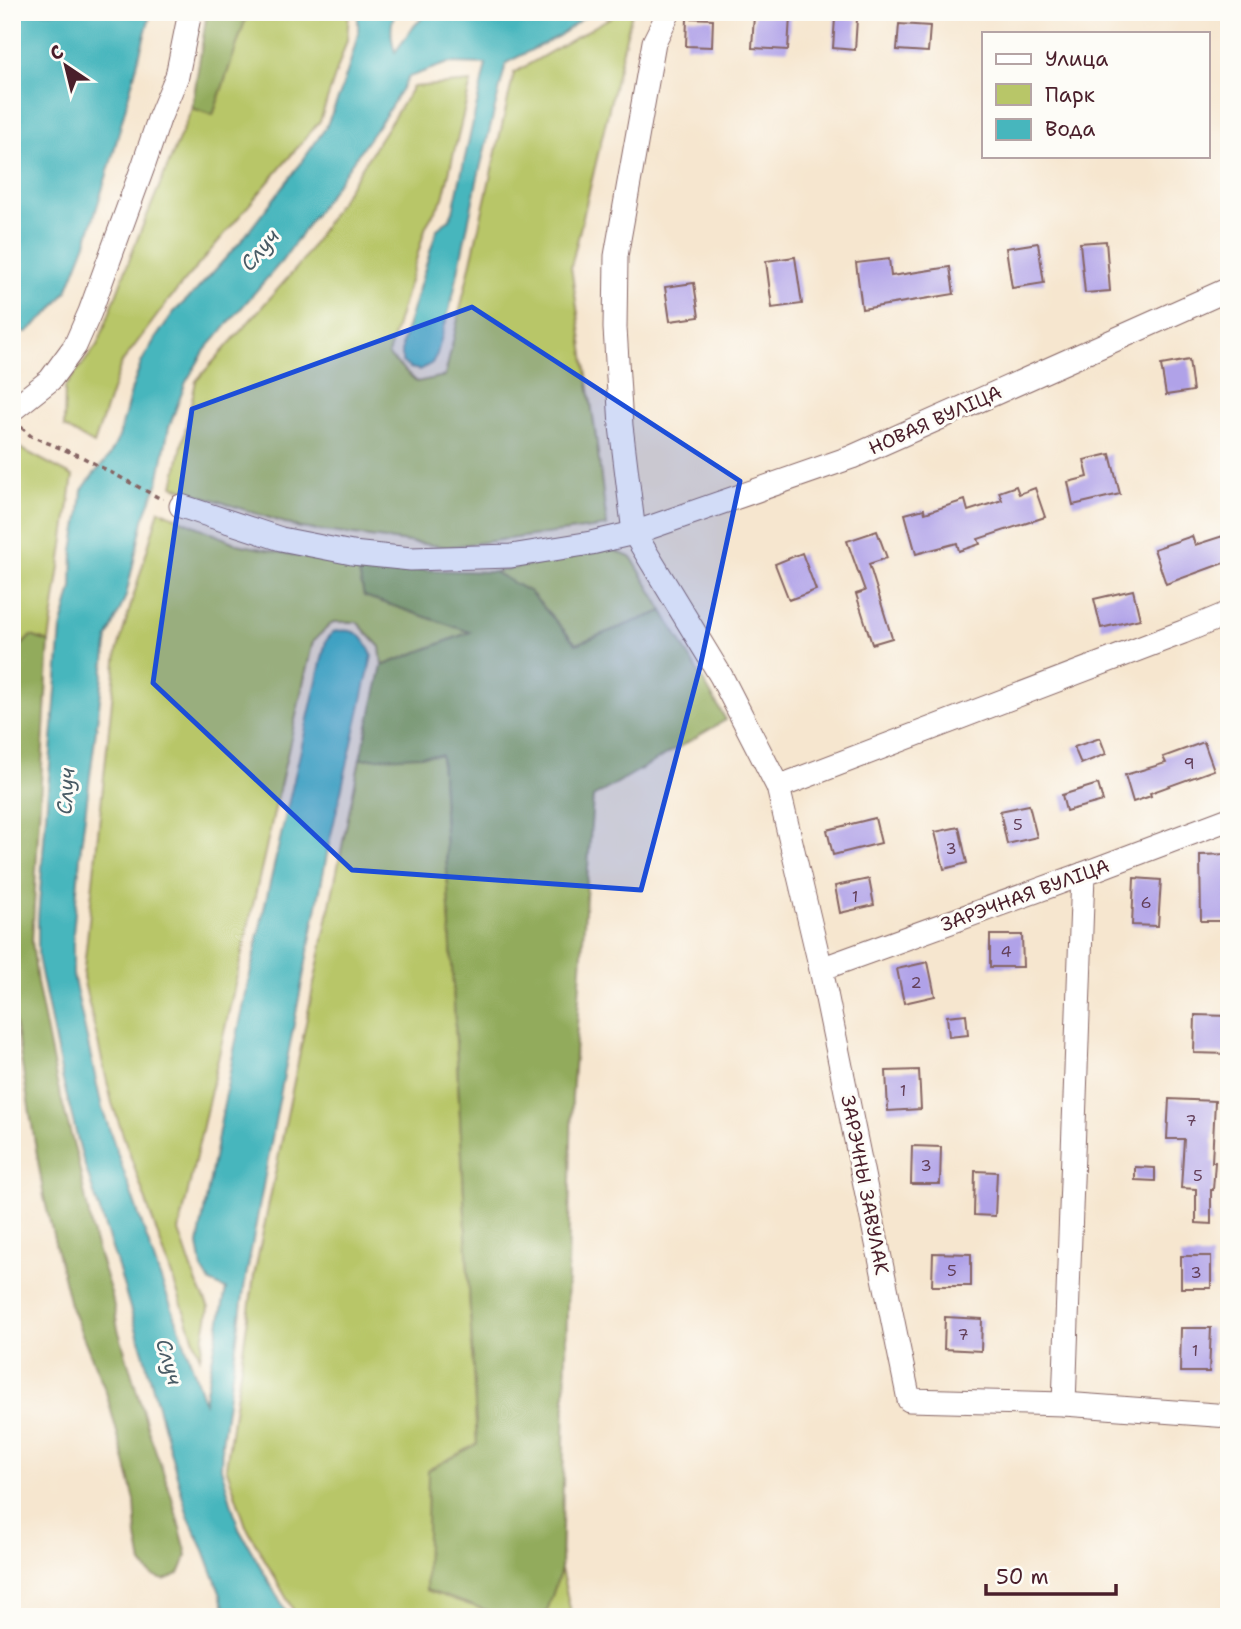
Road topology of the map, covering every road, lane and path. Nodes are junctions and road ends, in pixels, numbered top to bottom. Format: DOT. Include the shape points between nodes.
graph roads {
  1 [pos="190,12"];
  2 [pos="669,12"];
  3 [pos="1229,289"];
  4 [pos="12,410"];
  5 [pos="12,420"];
  6 [pos="172,503"];
  7 [pos="634,533"];
  8 [pos="1229,613"];
  9 [pos="778,787"];
  10 [pos="1229,818"];
  11 [pos="1083,874"];
  12 [pos="821,970"];
  13 [pos="1064,1404"];
  14 [pos="1229,1416"];
  1 -- 4 [label="street" via="177,76 75,346 50,380"];
  2 -- 7 [label="street" via="654,42 616,256 615,340"];
  3 -- 7 [label="street, НОВАЯ ВУЛІЦА" via="852,457"];
  5 -- 6 [label="path" via="31,436"];
  6 -- 7 [label="street, НОВАЯ ВУЛІЦА" via="281,539 411,559 511,556"];
  7 -- 9 [label="street, ЗАРЭЧНЫ ЗАВУЛАК" via="721,676"];
  8 -- 9 [label="street"];
  9 -- 12 [label="street, ЗАРЭЧНЫ ЗАВУЛАК"];
  10 -- 11 [label="street, ЗАРЭЧНАЯ ВУЛІЦА"];
  11 -- 12 [label="street, ЗАРЭЧНАЯ ВУЛІЦА"];
  11 -- 13 [label="street"];
  12 -- 13 [label="street, ЗАРЭЧНЫ ЗАВУЛАК" via="909,1400"];
  13 -- 14 [label="street"];
}
